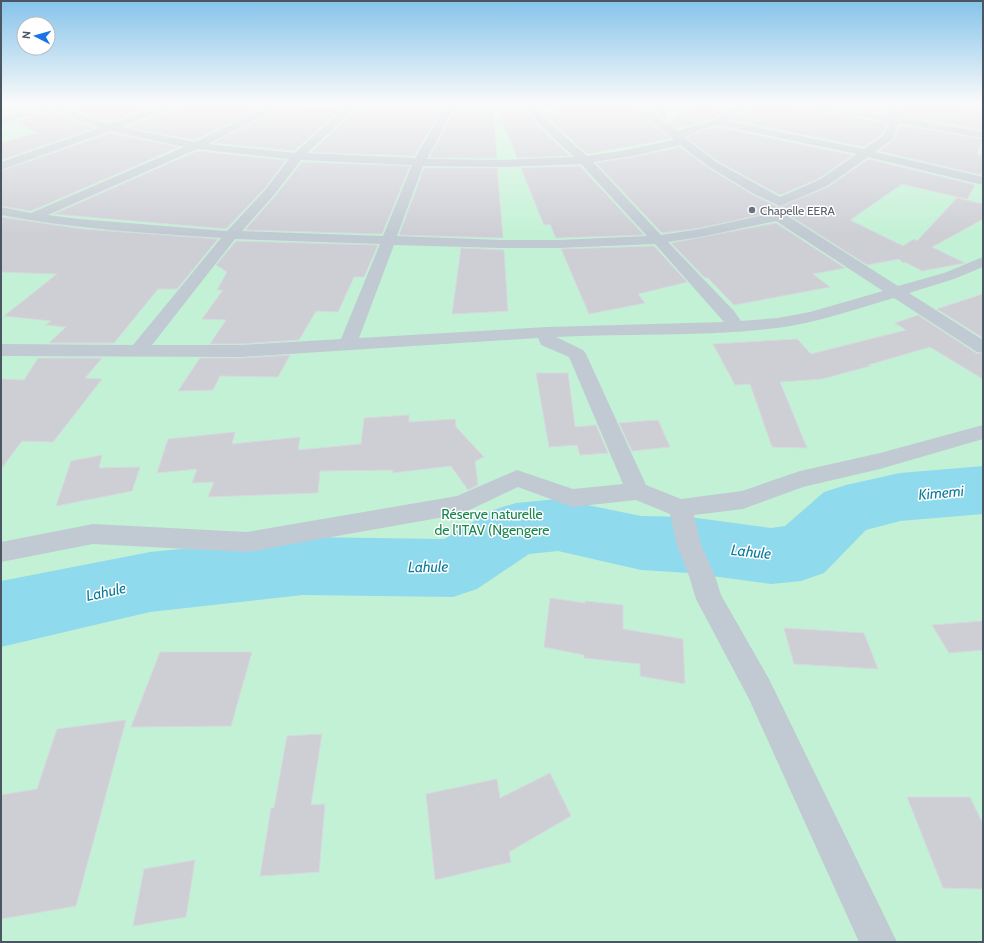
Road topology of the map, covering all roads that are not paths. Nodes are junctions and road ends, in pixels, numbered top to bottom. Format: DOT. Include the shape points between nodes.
graph roads {
  1 [pos="56,146"];
  2 [pos="195,146"];
  3 [pos="205,146"];
  4 [pos="309,146"];
  5 [pos="428,146"];
  6 [pos="569,146"];
  7 [pos="658,146"];
  8 [pos="688,146"];
  9 [pos="833,146"];
  10 [pos="877,146"];
  11 [pos="867,153"];
  12 [pos="297,157"];
  13 [pos="584,160"];
  14 [pos="419,162"];
  15 [pos="1,166"];
  16 [pos="983,181"];
  17 [pos="779,209"];
  18 [pos="1,211"];
  19 [pos="27,216"];
  20 [pos="1,225"];
  21 [pos="231,235"];
  22 [pos="657,240"];
  23 [pos="388,241"];
  24 [pos="983,261"];
  25 [pos="896,292"];
  26 [pos="736,327"];
  27 [pos="547,332"];
  28 [pos="348,345"];
  29 [pos="983,348"];
  30 [pos="1,350"];
  31 [pos="138,351"];
  32 [pos="983,432"];
  33 [pos="637,491"];
  34 [pos="680,508"];
  35 [pos="1,552"];
  36 [pos="878,942"];
  1 -- 15 [label="street"];
  2 -- 19 [label="street"];
  3 -- 12 [label="street"];
  4 -- 12 [label="street"];
  5 -- 14 [label="street"];
  6 -- 13 [label="street"];
  7 -- 13 [label="street" via="648,150"];
  8 -- 17 [label="street"];
  9 -- 11 [label="street"];
  10 -- 11 [label="street"];
  11 -- 16 [label="street"];
  11 -- 17 [label="street"];
  12 -- 14 [label="street"];
  12 -- 21 [label="street"];
  13 -- 14 [label="street" via="472,164"];
  13 -- 22 [label="street"];
  14 -- 23 [label="street"];
  17 -- 22 [label="street" via="700,233"];
  17 -- 25 [label="street"];
  18 -- 19 [label="street"];
  19 -- 20 [label="street"];
  19 -- 21 [label="street" via="79,223"];
  21 -- 23 [label="street"];
  21 -- 31 [label="street"];
  22 -- 23 [label="street" via="544,244"];
  22 -- 26 [label="street" via="728,315"];
  23 -- 28 [label="street"];
  24 -- 25 [label="street" via="949,276"];
  25 -- 26 [label="street" via="812,317"];
  25 -- 29 [label="street"];
  26 -- 27 [label="street"];
  27 -- 28 [label="street"];
  27 -- 33 [label="street" via="547,341 577,354"];
  28 -- 31 [label="street"];
  30 -- 31 [label="street"];
  32 -- 34 [label="street" via="880,461 800,479 743,500"];
  33 -- 34 [label="street"];
  33 -- 35 [label="street" via="572,498 517,478 461,505 247,542 94,534"];
  34 -- 36 [label="street" via="689,545 709,599 759,689"];
}
